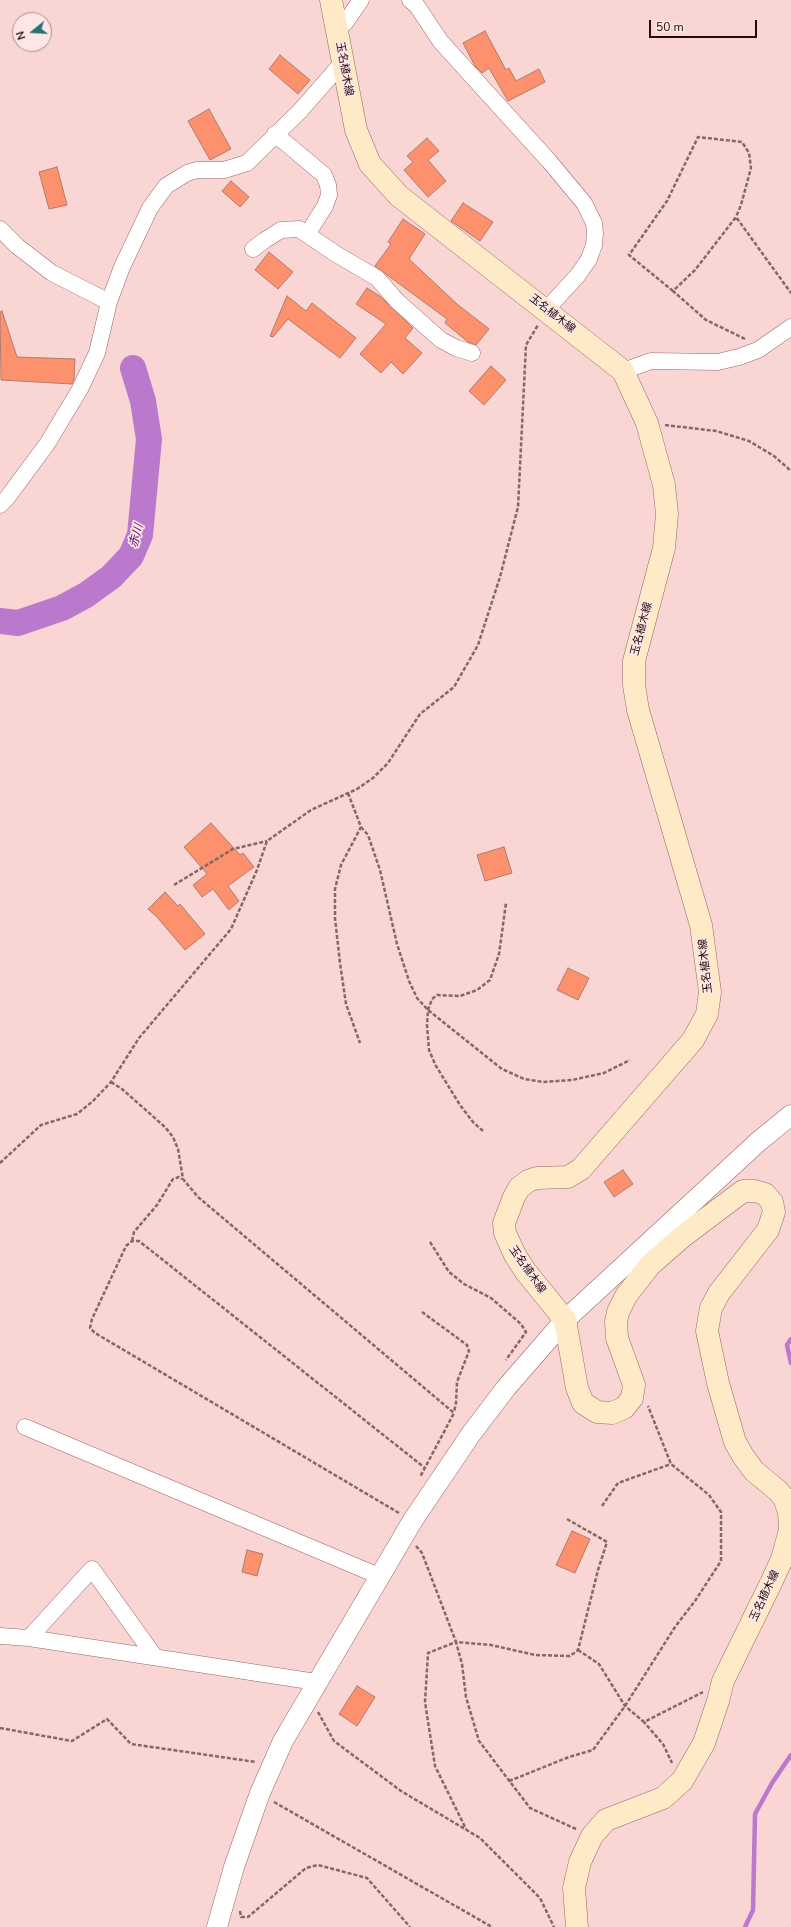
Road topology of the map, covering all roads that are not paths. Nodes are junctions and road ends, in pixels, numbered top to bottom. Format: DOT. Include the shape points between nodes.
graph roads {
  1 [pos="331,0"];
  2 [pos="360,0"];
  3 [pos="410,0"];
  4 [pos="337,28"];
  5 [pos="342,63"];
  6 [pos="275,134"];
  7 [pos="0,230"];
  8 [pos="308,233"];
  9 [pos="253,249"];
  10 [pos="109,302"];
  11 [pos="547,309"];
  12 [pos="791,327"];
  13 [pos="472,353"];
  14 [pos="623,371"];
  15 [pos="0,506"];
  16 [pos="791,1115"];
  17 [pos="565,1320"];
  18 [pos="24,1427"];
  19 [pos="379,1576"];
  20 [pos="0,1636"];
  21 [pos="29,1638"];
  22 [pos="155,1657"];
  23 [pos="312,1689"];
  24 [pos="217,1927"];
  25 [pos="577,1927"];
  1 -- 4 [label="main road, 玉名植木線"];
  2 -- 4 [label="street" via="345,23"];
  3 -- 11 [label="street" via="417,6 441,42 584,203 594,223 594,245 589,259"];
  4 -- 5 [label="main road, 玉名植木線"];
  5 -- 6 [label="street" via="300,111"];
  5 -- 11 [label="main road, 玉名植木線" via="356,130 370,164 399,196"];
  6 -- 8 [label="street" via="324,175 328,185 329,195 325,206"];
  6 -- 10 [label="street" via="247,163 224,170 197,170 166,186 137,232"];
  7 -- 10 [label="street" via="52,273"];
  8 -- 9 [label="street" via="300,229 281,230"];
  8 -- 13 [label="street" via="336,254 377,278 397,301 441,340"];
  10 -- 15 [label="street" via="97,353 80,389 47,444"];
  11 -- 14 [label="main road, 玉名植木線"];
  12 -- 14 [label="street" via="758,350 739,357 718,362 651,361"];
  14 -- 17 [label="main road, 玉名植木線" via="648,423 664,485 667,514 664,548 634,661 634,685 638,710 702,925 710,992 707,1014 693,1040 616,1131 581,1168 568,1177 537,1178 528,1181 519,1188 507,1213 504,1233 508,1244 526,1272"];
  16 -- 17 [label="street" via="758,1142"];
  17 -- 19 [label="street" via="502,1394 405,1518"];
  17 -- 25 [label="main road, 玉名植木線" via="577,1388 583,1403 597,1412 612,1413 624,1408 632,1398 634,1385 616,1330 618,1312 633,1285 650,1265 682,1237 739,1193 748,1190 766,1194 772,1202 773,1220 768,1230 719,1293 711,1308 707,1331 718,1383 735,1442 754,1471 784,1498 789,1512 790,1530 782,1559 723,1681 704,1743 694,1763 679,1784 663,1798 606,1820 592,1836 580,1862 574,1888"];
  18 -- 19 [label="street"];
  19 -- 23 [label="street"];
  20 -- 21 [label="street"];
  21 -- 22 [label="street"];
  21 -- 22 [label="street" via="92,1568"];
  22 -- 23 [label="street"];
  23 -- 24 [label="street" via="283,1741 260,1793 234,1867"];
}
